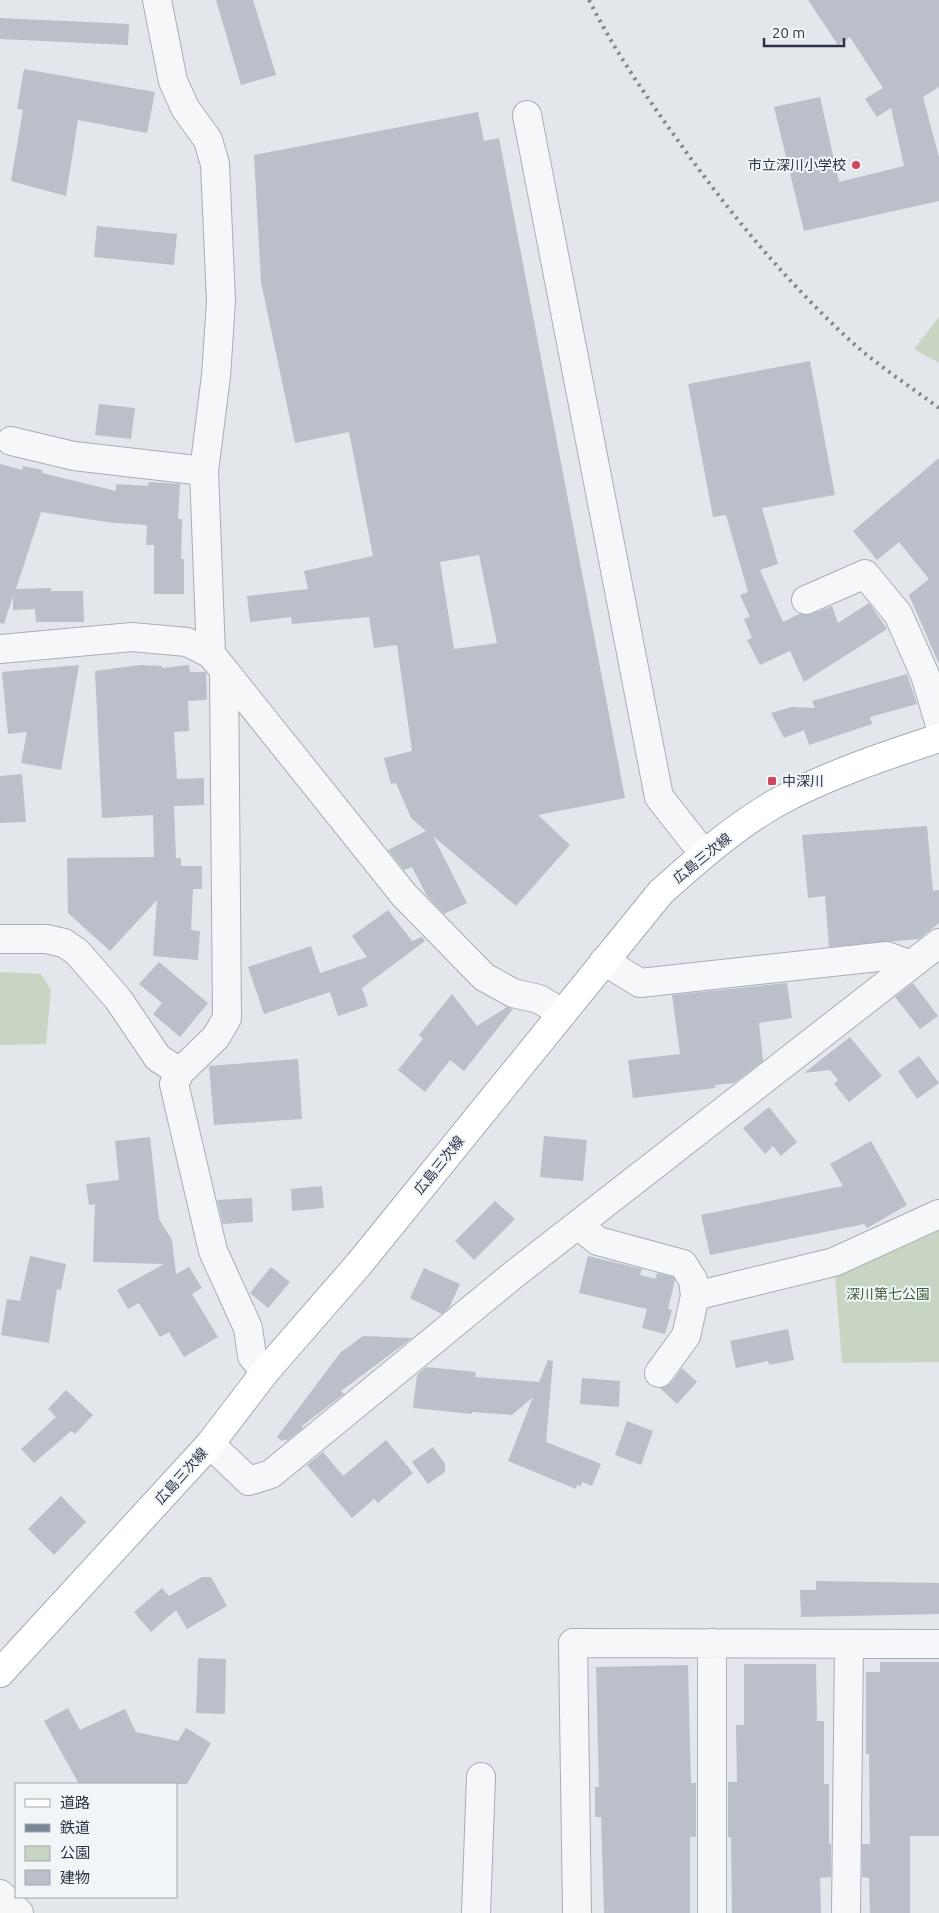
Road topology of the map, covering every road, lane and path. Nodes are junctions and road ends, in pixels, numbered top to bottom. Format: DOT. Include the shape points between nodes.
graph roads {
  1 [pos="157,0"];
  2 [pos="526,115"];
  3 [pos="11,441"];
  4 [pos="204,471"];
  5 [pos="806,600"];
  6 [pos="0,649"];
  7 [pos="218,662"];
  8 [pos="939,722"];
  9 [pos="939,738"];
  10 [pos="704,854"];
  11 [pos="0,939"];
  12 [pos="939,943"];
  13 [pos="604,961"];
  14 [pos="911,965"];
  15 [pos="562,1013"];
  16 [pos="180,1072"];
  17 [pos="939,1214"];
  18 [pos="578,1225"];
  19 [pos="695,1296"];
  20 [pos="265,1372"];
  21 [pos="659,1372"];
  22 [pos="210,1444"];
  23 [pos="712,1643"];
  24 [pos="939,1644"];
  25 [pos="849,1645"];
  26 [pos="0,1674"];
  27 [pos="481,1777"];
  28 [pos="0,1894"];
  29 [pos="19,1913"];
  30 [pos="476,1913"];
  31 [pos="577,1913"];
  32 [pos="712,1913"];
  33 [pos="846,1913"];
  1 -- 4 [label="street" via="173,81 186,108 208,140 215,164 221,301"];
  2 -- 10 [label="street" via="659,798"];
  3 -- 4 [label="street" via="74,456"];
  4 -- 7 [label="street"];
  5 -- 8 [label="street" via="865,574 898,614 925,675"];
  6 -- 7 [label="street" via="132,637 186,642"];
  7 -- 15 [label="street" via="404,895 484,976 513,993 539,1000"];
  7 -- 16 [label="street" via="228,1018 216,1037"];
  9 -- 10 [label="main road, 広島三次線" via="873,760 776,804"];
  10 -- 13 [label="main road, 広島三次線" via="661,892"];
  11 -- 16 [label="street" via="64,943 77,952 118,999 158,1058"];
  12 -- 14 [label="street"];
  13 -- 14 [label="street" via="640,983 887,956"];
  13 -- 15 [label="main road, 広島三次線"];
  14 -- 18 [label="street"];
  15 -- 20 [label="main road, 広島三次線" via="365,1256"];
  16 -- 20 [label="street" via="174,1084 213,1251 248,1328 252,1356"];
  17 -- 19 [label="street" via="834,1262"];
  18 -- 19 [label="street" via="598,1241 683,1264 693,1280"];
  18 -- 22 [label="street" via="270,1474 249,1482"];
  19 -- 21 [label="street" via="686,1336"];
  20 -- 22 [label="main road, 広島三次線"];
  22 -- 26 [label="main road, 広島三次線"];
  23 -- 25 [label="street"];
  23 -- 31 [label="street" via="573,1643"];
  23 -- 32 [label="street"];
  24 -- 25 [label="street"];
  25 -- 33 [label="street"];
  27 -- 30 [label="street"];
  28 -- 29 [label="street"];
}
